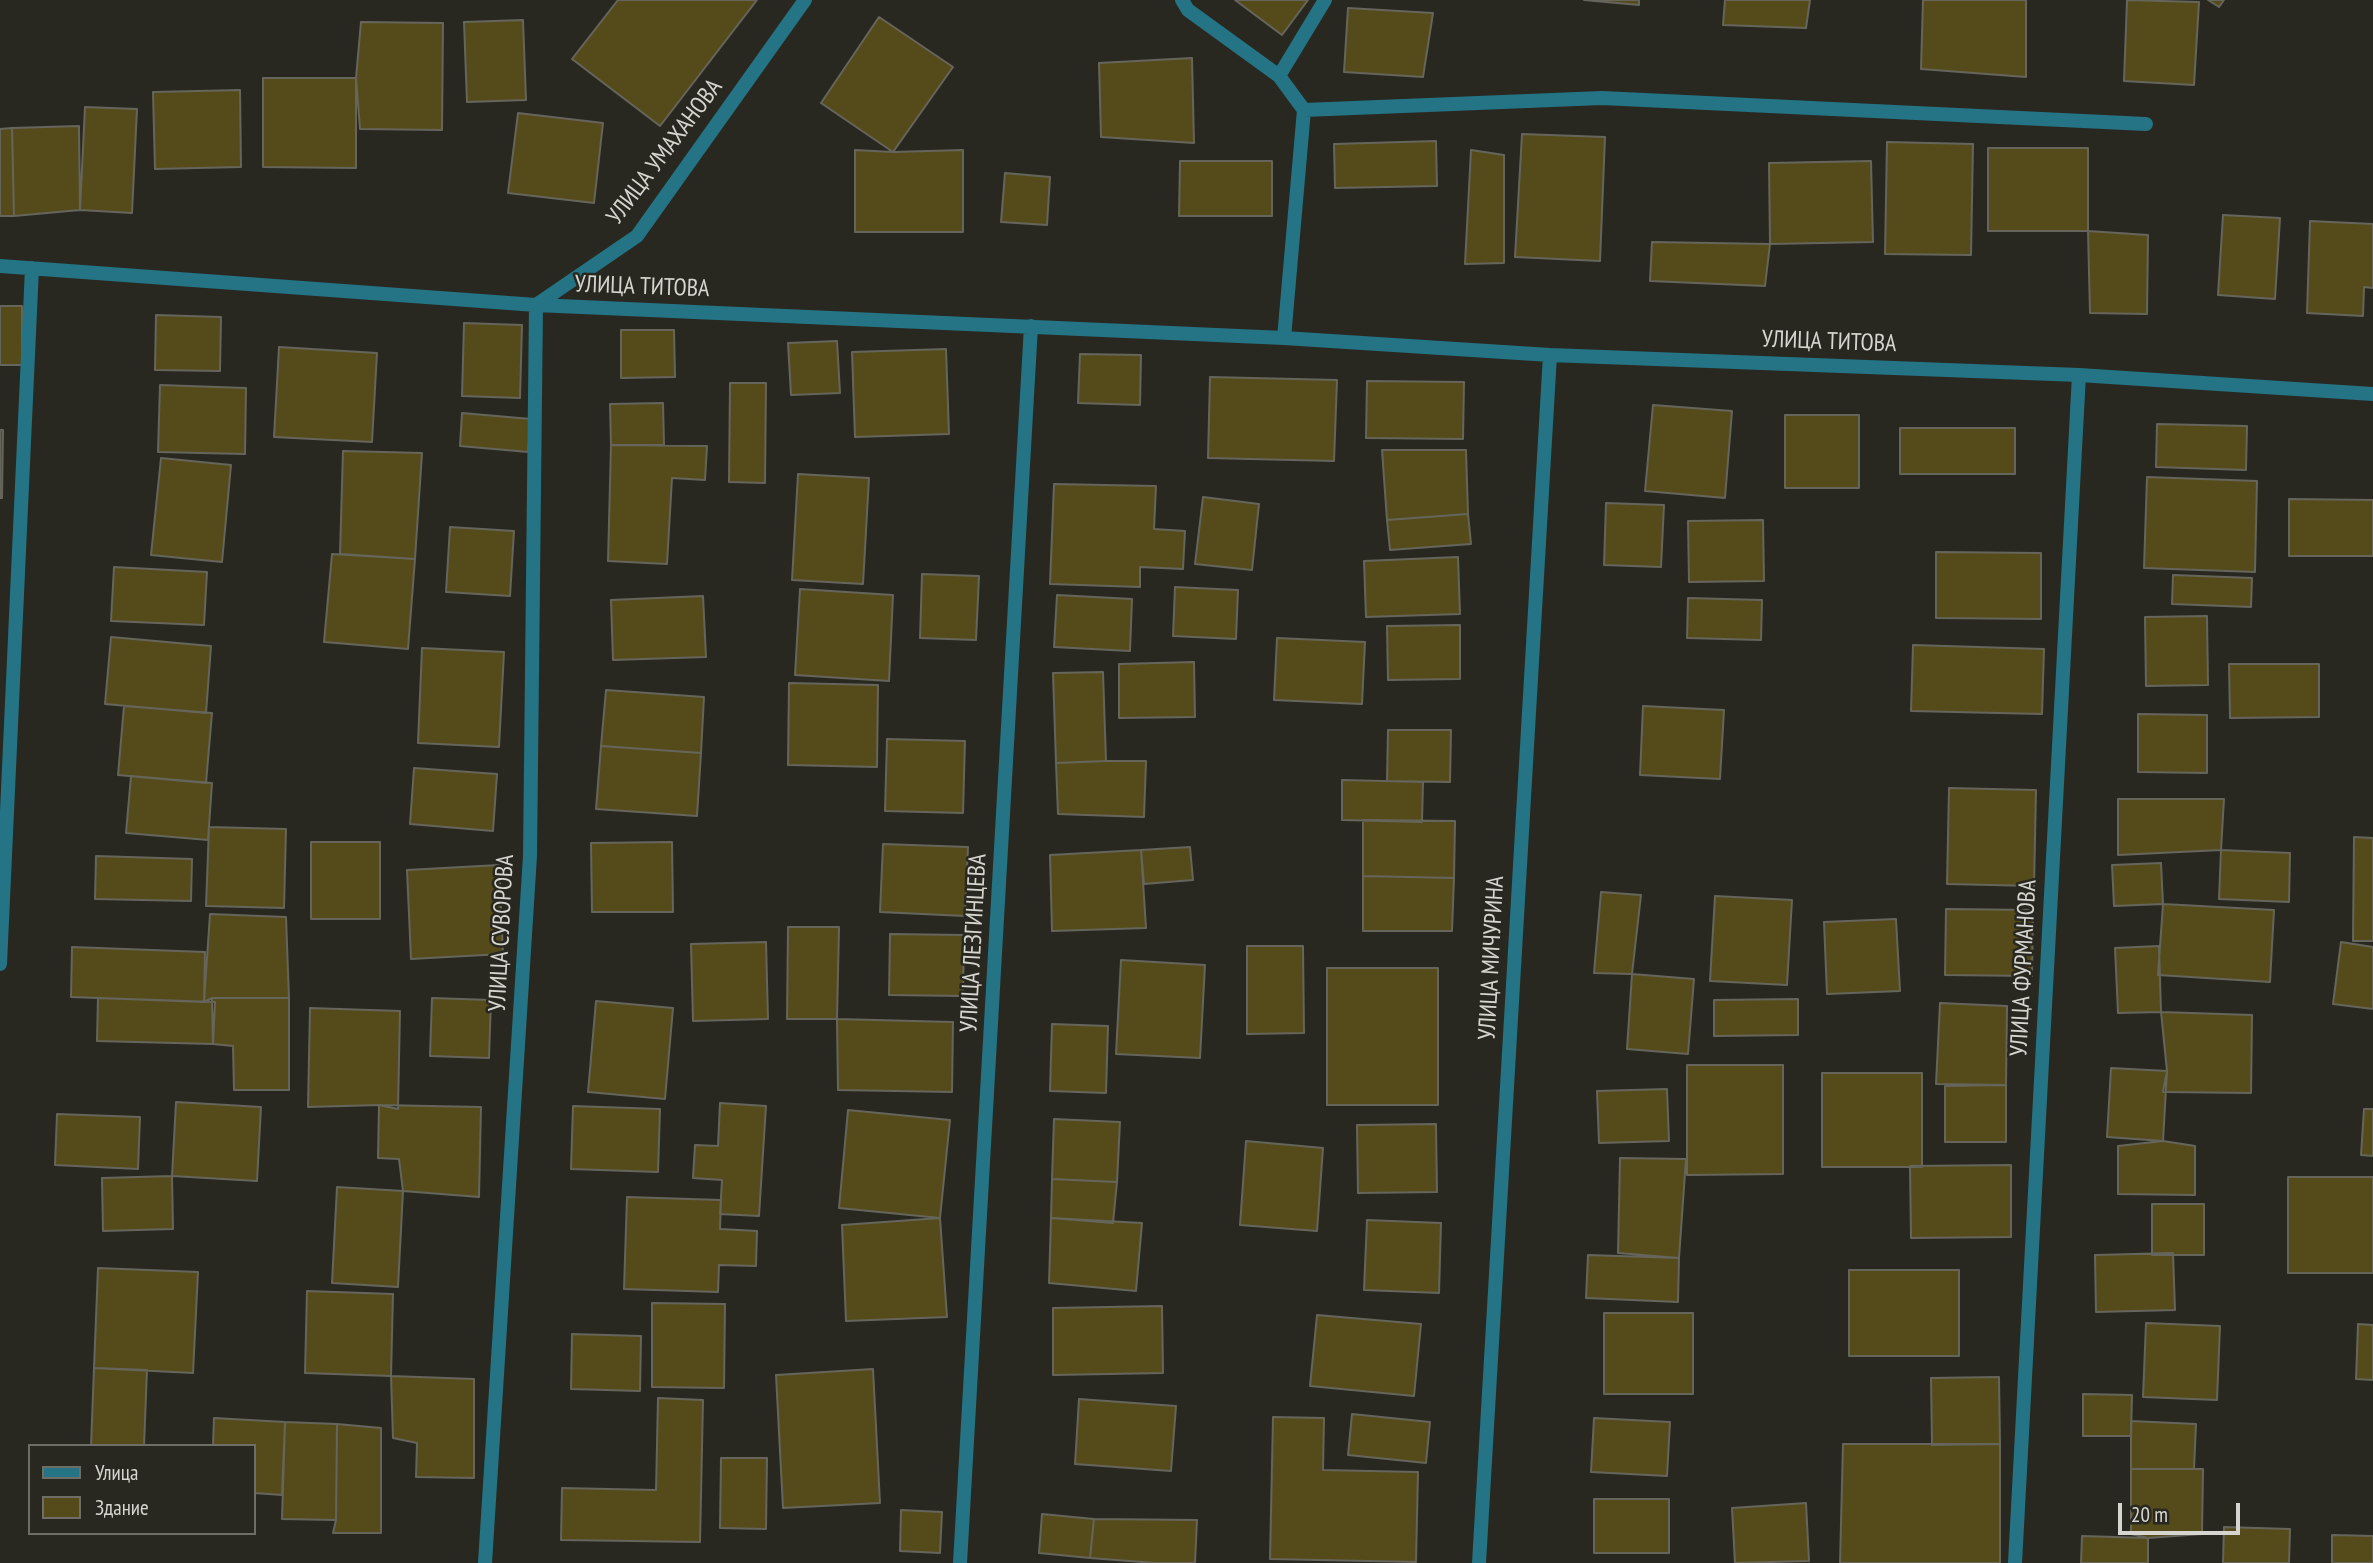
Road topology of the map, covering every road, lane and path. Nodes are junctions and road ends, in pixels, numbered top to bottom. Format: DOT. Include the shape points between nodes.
graph roads {
  1 [pos="805,0"];
  2 [pos="1182,0"];
  3 [pos="1325,0"];
  4 [pos="1279,76"];
  5 [pos="1304,110"];
  6 [pos="2146,124"];
  7 [pos="0,266"];
  8 [pos="32,268"];
  9 [pos="536,305"];
  10 [pos="1031,326"];
  11 [pos="1284,338"];
  12 [pos="1550,355"];
  13 [pos="2079,374"];
  14 [pos="2373,394"];
  15 [pos="0,964"];
  16 [pos="485,1563"];
  17 [pos="960,1563"];
  18 [pos="1479,1563"];
  19 [pos="2015,1563"];
  1 -- 9 [label="street, УЛИЦА УМАХАНОВА" via="637,236"];
  2 -- 4 [label="street" via="1188,10"];
  3 -- 4 [label="street"];
  4 -- 5 [label="street"];
  5 -- 6 [label="street" via="1602,98"];
  5 -- 11 [label="street"];
  7 -- 8 [label="street, УЛИЦА ТИТОВА"];
  8 -- 9 [label="street, УЛИЦА ТИТОВА"];
  8 -- 15 [label="street"];
  9 -- 10 [label="street, УЛИЦА ТИТОВА"];
  9 -- 16 [label="street, УЛИЦА СУВОРОВА" via="530,856"];
  10 -- 11 [label="street, УЛИЦА ТИТОВА"];
  10 -- 17 [label="street, УЛИЦА ЛЕЗГИНЦЕВА"];
  11 -- 12 [label="street, УЛИЦА ТИТОВА"];
  12 -- 13 [label="street, УЛИЦА ТИТОВА"];
  12 -- 18 [label="street, УЛИЦА МИЧУРИНА"];
  13 -- 14 [label="street, УЛИЦА ТИТОВА"];
  13 -- 19 [label="street, УЛИЦА ФУРМАНОВА"];
}
